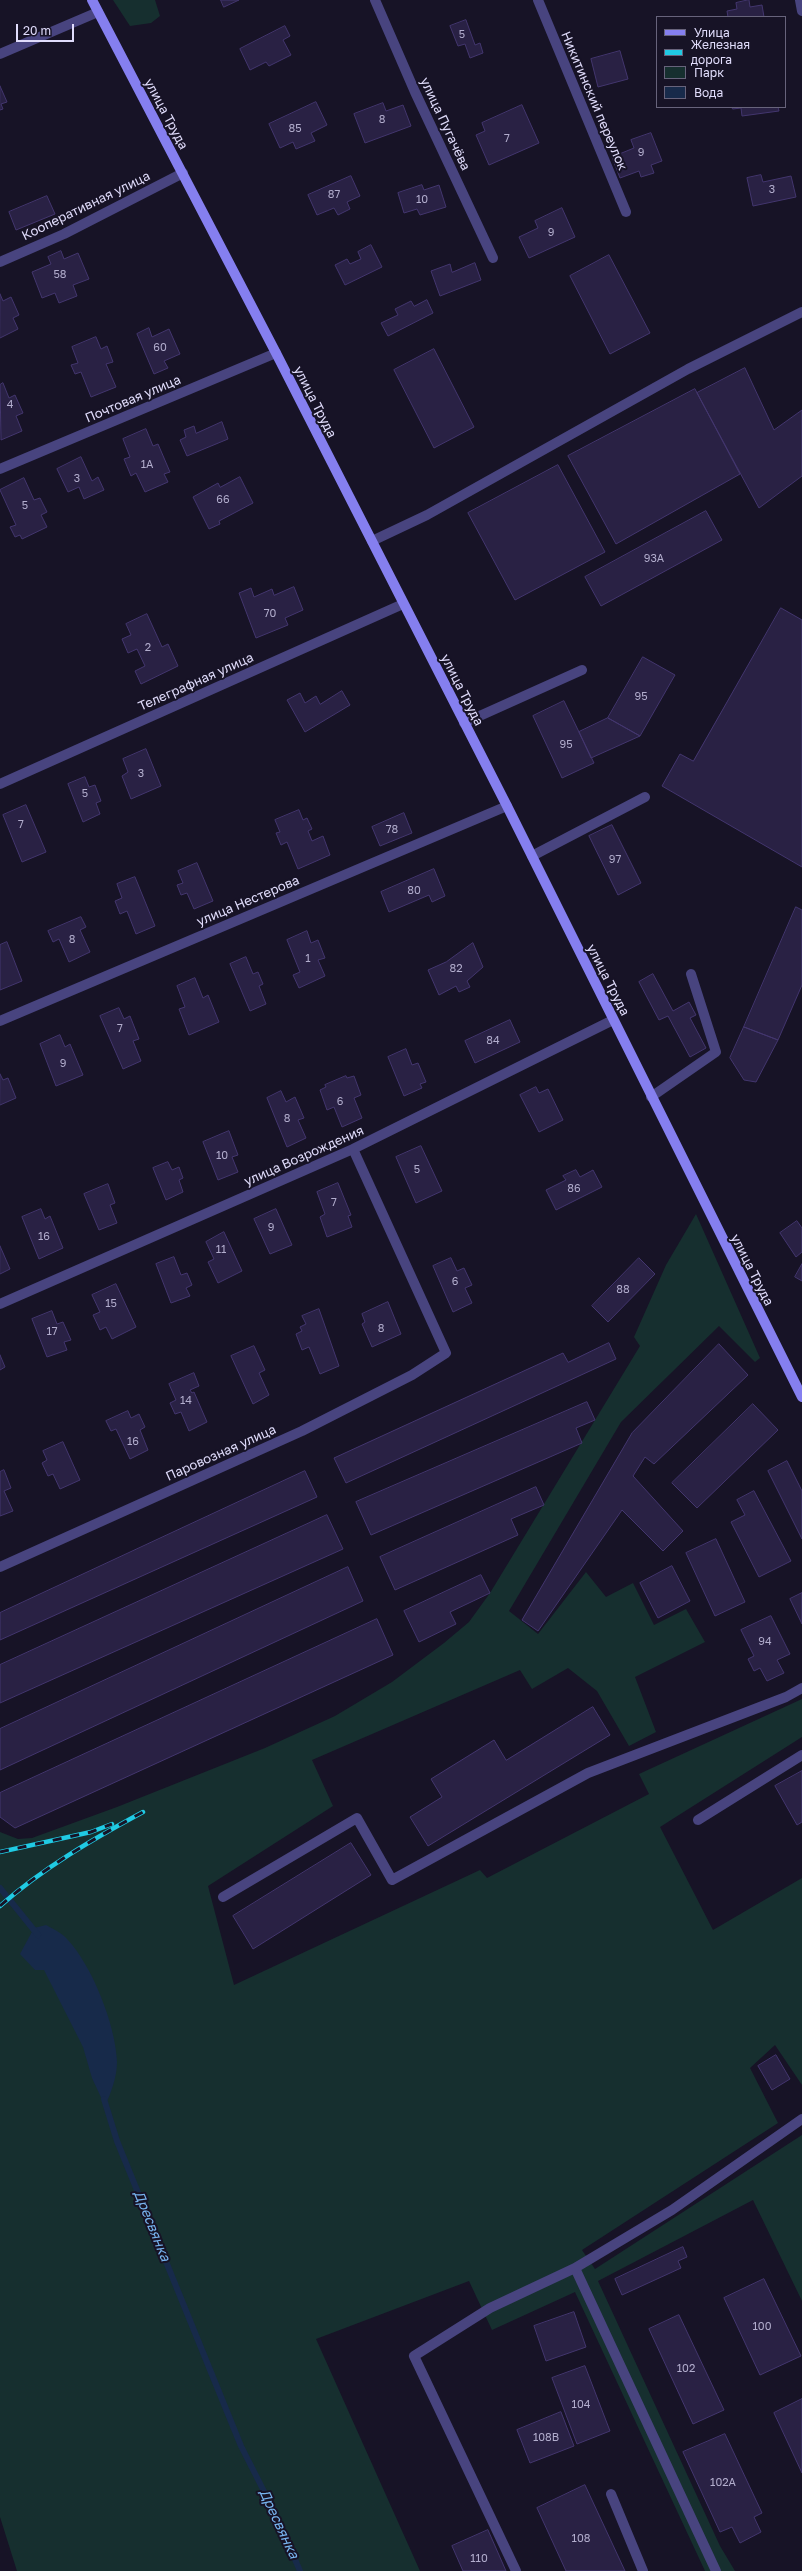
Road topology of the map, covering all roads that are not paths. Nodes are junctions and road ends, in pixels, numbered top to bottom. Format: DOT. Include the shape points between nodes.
graph roads {
  1 [pos="92,0"];
  2 [pos="375,0"];
  3 [pos="538,0"];
  4 [pos="800,0"];
  5 [pos="802,11"];
  6 [pos="98,12"];
  7 [pos="0,54"];
  8 [pos="183,173"];
  9 [pos="626,212"];
  10 [pos="493,258"];
  11 [pos="0,262"];
  12 [pos="802,312"];
  13 [pos="276,353"];
  14 [pos="0,470"];
  15 [pos="372,541"];
  16 [pos="403,604"];
  17 [pos="582,670"];
  18 [pos="464,723"];
  19 [pos="0,784"];
  20 [pos="646,796"];
  21 [pos="506,806"];
  22 [pos="532,856"];
  23 [pos="691,974"];
  24 [pos="613,1020"];
  25 [pos="0,1021"];
  26 [pos="652,1097"];
  27 [pos="353,1149"];
  28 [pos="0,1304"];
  29 [pos="802,1397"];
  30 [pos="0,1567"];
  31 [pos="802,1688"];
  32 [pos="802,1755"];
  33 [pos="698,1820"];
  34 [pos="223,1897"];
  35 [pos="802,2119"];
  36 [pos="575,2268"];
  37 [pos="611,2494"];
  38 [pos="516,2571"];
  39 [pos="644,2571"];
  40 [pos="716,2571"];
  1 -- 6 [label="street, улица Труда"];
  2 -- 10 [label="street, улица Пугачёва"];
  3 -- 9 [label="street, Никитинский переулок"];
  4 -- 5 [label="street"];
  6 -- 7 [label="street"];
  6 -- 8 [label="street, улица Труда"];
  8 -- 11 [label="street, Кооперативная улица" via="64,234"];
  8 -- 13 [label="street, улица Труда"];
  12 -- 15 [label="street" via="688,369 427,515"];
  13 -- 14 [label="street, Почтовая улица"];
  13 -- 15 [label="street, улица Труда"];
  15 -- 16 [label="street, улица Труда"];
  16 -- 18 [label="street, улица Труда"];
  16 -- 19 [label="street, Телеграфная улица"];
  17 -- 18 [label="street"];
  18 -- 21 [label="street, улица Труда"];
  20 -- 22 [label="street"];
  21 -- 22 [label="street, улица Труда"];
  21 -- 25 [label="street, улица Нестерова"];
  22 -- 24 [label="street, улица Труда"];
  23 -- 26 [label="street" via="716,1052"];
  24 -- 26 [label="street, улица Труда"];
  24 -- 27 [label="street, улица Возрождения"];
  26 -- 29 [label="street, улица Труда"];
  27 -- 28 [label="street, улица Возрождения"];
  27 -- 30 [label="street, Паровозная улица" via="446,1353 412,1375 302,1431"];
  31 -- 34 [label="street" via="786,1697 588,1773 392,1880 357,1818"];
  32 -- 33 [label="street"];
  35 -- 36 [label="street" via="672,2210"];
  36 -- 38 [label="street" via="490,2308 414,2356"];
  36 -- 40 [label="street"];
  37 -- 39 [label="street"];
}
